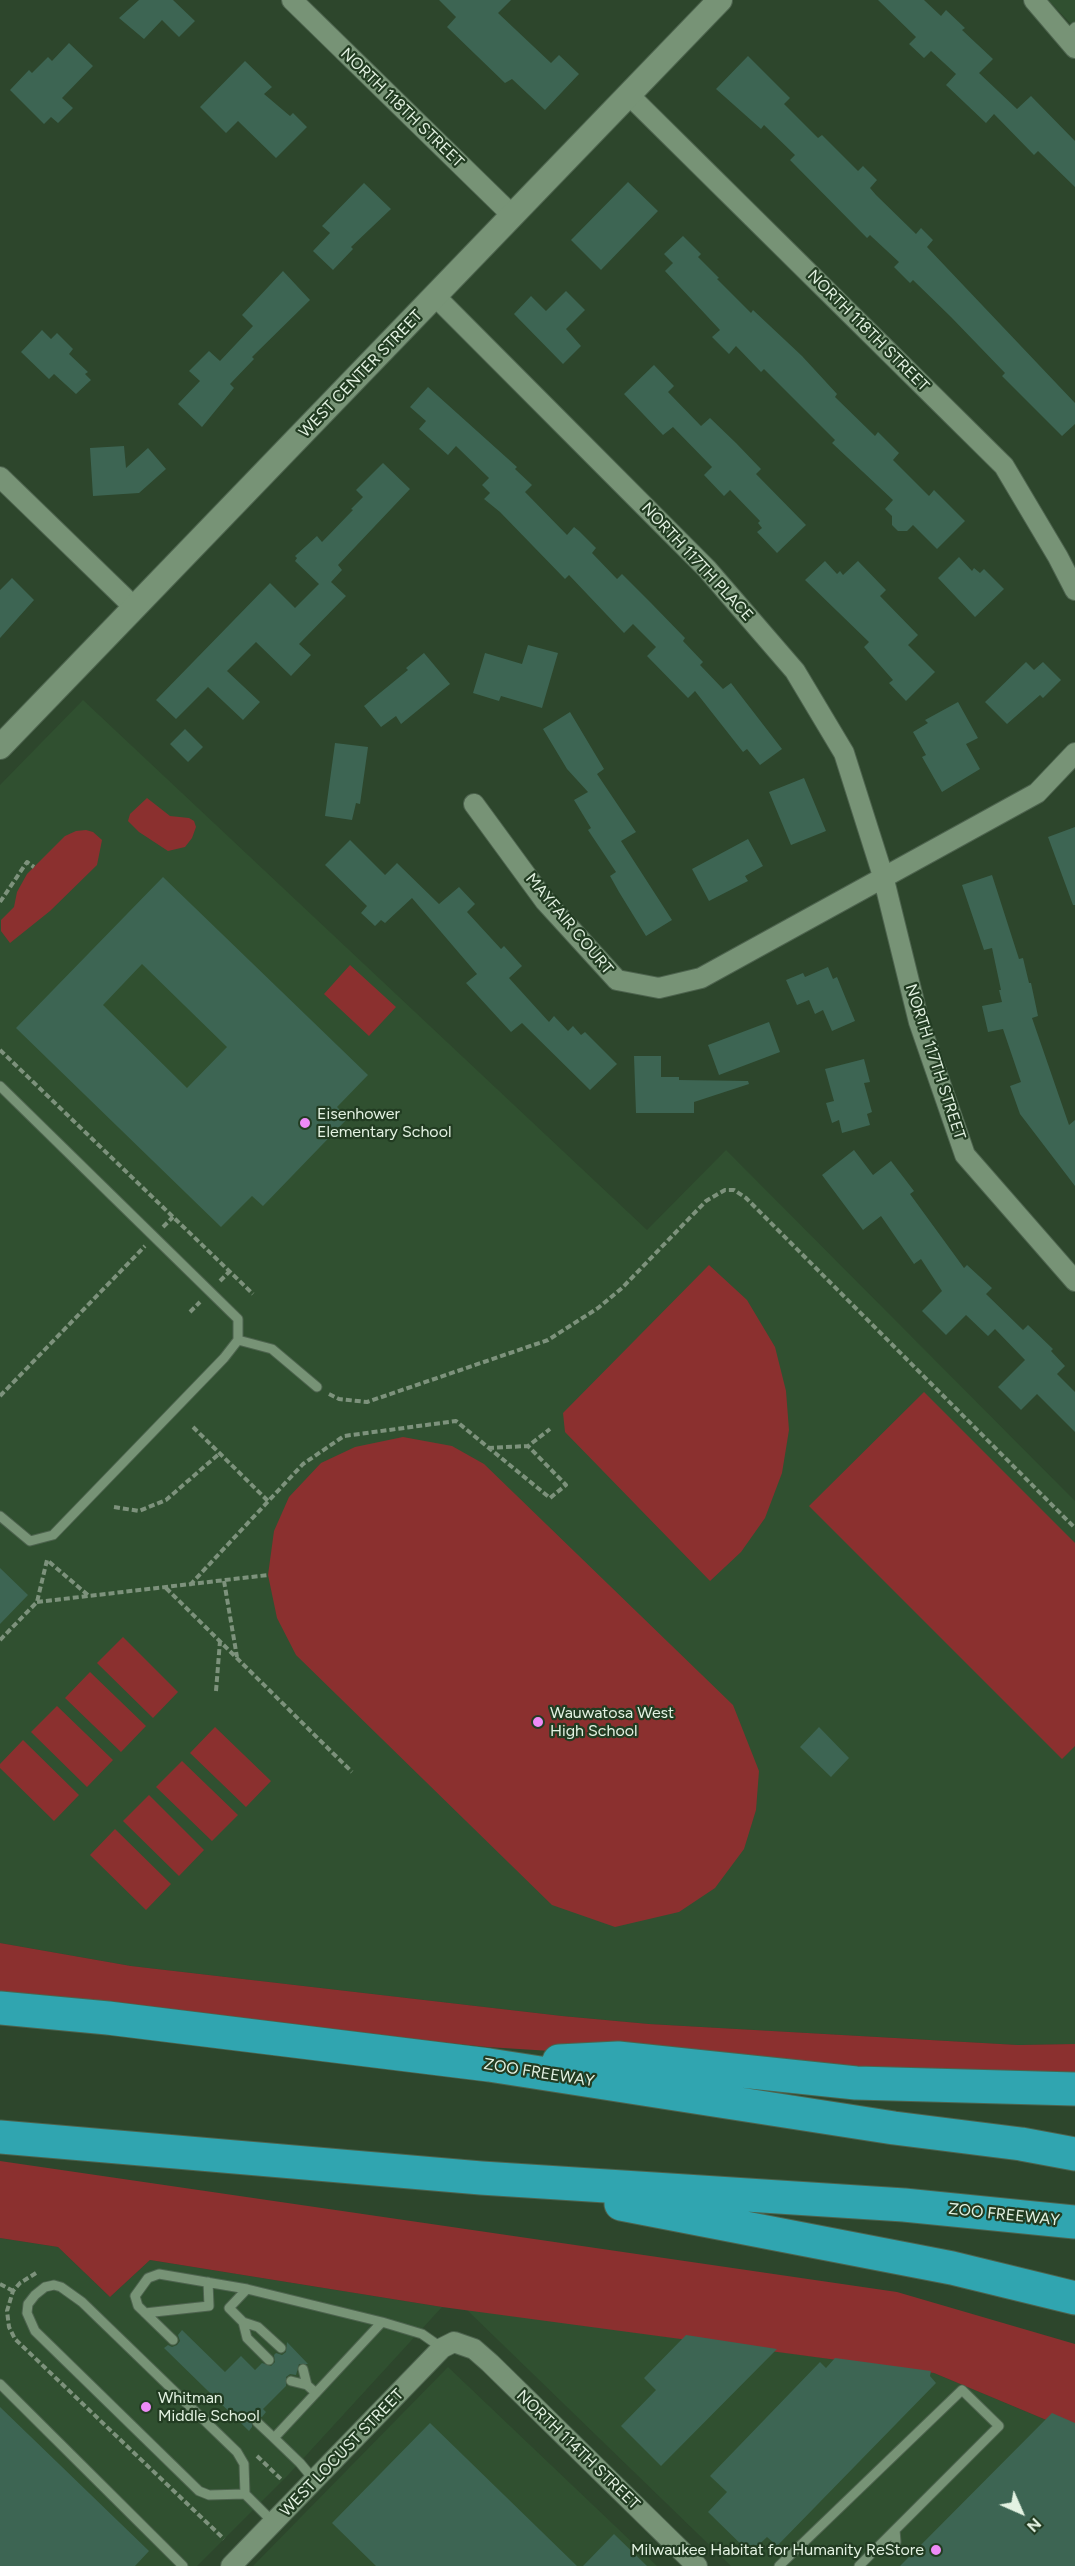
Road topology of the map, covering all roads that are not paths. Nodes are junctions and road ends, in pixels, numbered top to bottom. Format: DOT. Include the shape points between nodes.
graph roads {
  1 [pos="292,0"];
  2 [pos="720,0"];
  3 [pos="1034,0"];
  4 [pos="1071,37"];
  5 [pos="629,95"];
  6 [pos="513,216"];
  7 [pos="436,297"];
  8 [pos="0,477"];
  9 [pos="1075,590"];
  10 [pos="135,608"];
  11 [pos="0,747"];
  12 [pos="1075,753"];
  13 [pos="474,804"];
  14 [pos="884,876"];
  15 [pos="0,1086"];
  16 [pos="1075,1281"];
  17 [pos="238,1340"];
  18 [pos="317,1387"];
  19 [pos="0,1516"];
  20 [pos="0,2008"];
  21 [pos="489,2065"];
  22 [pos="1075,2090"];
  23 [pos="0,2137"];
  24 [pos="1075,2154"];
  25 [pos="481,2178"];
  26 [pos="1075,2222"];
  27 [pos="207,2282"];
  28 [pos="247,2289"];
  29 [pos="1075,2298"];
  30 [pos="145,2313"];
  31 [pos="243,2322"];
  32 [pos="382,2322"];
  33 [pos="173,2340"];
  34 [pos="448,2345"];
  35 [pos="281,2348"];
  36 [pos="269,2360"];
  37 [pos="303,2369"];
  38 [pos="291,2381"];
  39 [pos="0,2384"];
  40 [pos="307,2385"];
  41 [pos="316,2393"];
  42 [pos="257,2422"];
  43 [pos="273,2438"];
  44 [pos="315,2481"];
  45 [pos="245,2494"];
  46 [pos="274,2523"];
  47 [pos="895,2530"];
  48 [pos="890,2552"];
  49 [pos="183,2566"];
  50 [pos="231,2566"];
  51 [pos="697,2566"];
  52 [pos="778,2566"];
  53 [pos="859,2566"];
  1 -- 6 [label="street, NORTH 118TH STREET"];
  2 -- 5 [label="street, WEST CENTER STREET"];
  3 -- 4 [label="street"];
  5 -- 6 [label="street, WEST CENTER STREET"];
  5 -- 9 [label="street, NORTH 118TH STREET" via="1004,466"];
  6 -- 7 [label="street, WEST CENTER STREET"];
  7 -- 10 [label="street, WEST CENTER STREET"];
  7 -- 14 [label="street, NORTH 117TH PLACE" via="707,569 795,671 844,753"];
  8 -- 10 [label="street"];
  10 -- 11 [label="street, WEST CENTER STREET"];
  12 -- 14 [label="street, MAYFAIR COURT" via="1037,793"];
  13 -- 14 [label="street, MAYFAIR COURT" via="545,901 616,980 659,988 701,978"];
  14 -- 16 [label="street, NORTH 117TH STREET" via="919,1022 965,1155"];
  15 -- 17 [label="lane" via="238,1319"];
  17 -- 18 [label="lane" via="273,1349"];
  17 -- 19 [label="lane" via="53,1535 30,1541"];
  20 -- 21 [label="highway, ZOO FREEWAY"];
  21 -- 22 [label="highway" via="618,2058 856,2083"];
  21 -- 24 [label="highway, ZOO FREEWAY"];
  23 -- 25 [label="highway, ZOO FREEWAY"];
  25 -- 26 [label="highway, ZOO FREEWAY" via="904,2205"];
  25 -- 29 [label="highway" via="952,2268"];
  27 -- 28 [label="lane"];
  27 -- 30 [label="lane" via="209,2306"];
  27 -- 30 [label="lane" via="159,2274 148,2278 135,2296"];
  28 -- 31 [label="lane" via="229,2308"];
  28 -- 32 [label="lane"];
  30 -- 33 [label="lane"];
  31 -- 35 [label="lane" via="258,2327"];
  31 -- 36 [label="lane" via="247,2338"];
  32 -- 34 [label="lane"];
  32 -- 41 [label="lane"];
  34 -- 44 [label="street, WEST LOCUST STREET"];
  34 -- 51 [label="street, NORTH 114TH STREET" via="474,2349 490,2363"];
  37 -- 40 [label="lane"];
  38 -- 40 [label="lane"];
  39 -- 49 [label="lane"];
  40 -- 41 [label="lane"];
  41 -- 43 [label="lane"];
  42 -- 43 [label="lane"];
  43 -- 44 [label="lane"];
  44 -- 46 [label="street, WEST LOCUST STREET"];
  45 -- 45 [label="lane" via="244,2464 237,2452 90,2310 62,2287 45,2287 35,2295 27,2313 35,2331 199,2491 209,2495"];
  45 -- 46 [label="lane"];
  46 -- 50 [label="street, WEST LOCUST STREET"];
  47 -- 48 [label="lane" via="896,2542"];
  47 -- 52 [label="lane" via="999,2426 962,2390"];
  47 -- 53 [label="lane"];
}
